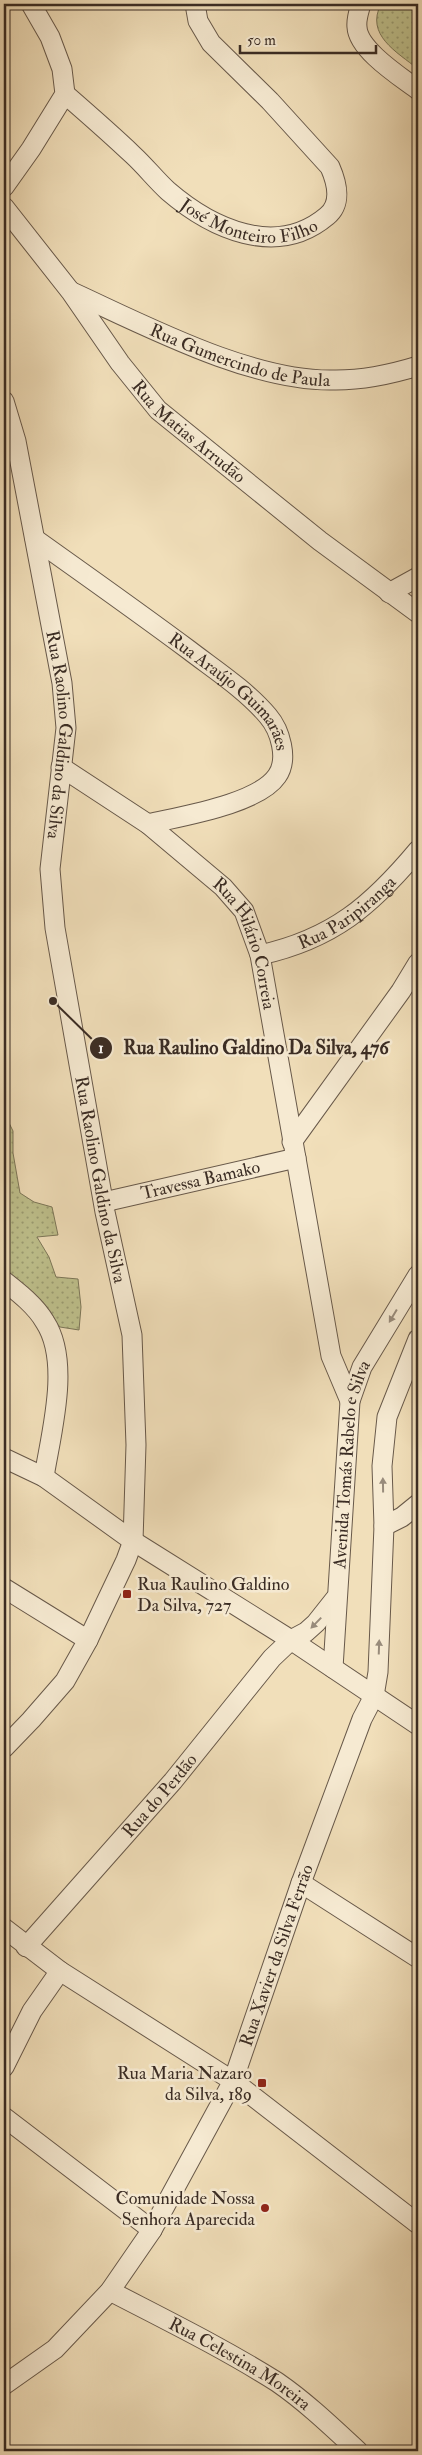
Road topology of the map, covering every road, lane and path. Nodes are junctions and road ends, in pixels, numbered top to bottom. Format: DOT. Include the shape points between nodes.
graph roads {
  1 [pos="31,4"];
  2 [pos="195,4"];
  3 [pos="361,4"];
  4 [pos="418,90"];
  5 [pos="65,94"];
  6 [pos="4,187"];
  7 [pos="4,207"];
  8 [pos="71,292"];
  9 [pos="418,366"];
  10 [pos="4,401"];
  11 [pos="35,539"];
  12 [pos="418,577"];
  13 [pos="389,593"];
  14 [pos="418,613"];
  15 [pos="61,767"];
  16 [pos="148,824"];
  17 [pos="418,850"];
  18 [pos="260,955"];
  19 [pos="418,963"];
  20 [pos="294,1150"];
  21 [pos="104,1202"];
  22 [pos="418,1275"];
  23 [pos="4,1281"];
  24 [pos="418,1340"];
  25 [pos="350,1401"];
  26 [pos="4,1458"];
  27 [pos="44,1477"];
  28 [pos="418,1504"];
  29 [pos="384,1526"];
  30 [pos="132,1541"];
  31 [pos="4,1588"];
  32 [pos="336,1599"];
  33 [pos="88,1640"];
  34 [pos="290,1640"];
  35 [pos="332,1668"];
  36 [pos="374,1696"];
  37 [pos="418,1725"];
  38 [pos="4,1748"];
  39 [pos="301,1883"];
  40 [pos="4,1928"];
  41 [pos="26,1947"];
  42 [pos="418,1958"];
  43 [pos="60,1971"];
  44 [pos="4,2067"];
  45 [pos="233,2081"];
  46 [pos="4,2117"];
  47 [pos="418,2224"];
  48 [pos="152,2230"];
  49 [pos="110,2291"];
  50 [pos="4,2385"];
  51 [pos="358,2451"];
  1 -- 5 [label="street" via="50,37 59,61"];
  2 -- 5 [label="street, José Monteiro Filho" via="198,21 211,43 330,167 337,192 330,214 322,220 309,228 281,236 251,237 227,229 168,190"];
  3 -- 4 [label="street" via="357,28 362,41"];
  5 -- 6 [label="street"];
  7 -- 8 [label="street, Rua Matias Arrudão"];
  8 -- 9 [label="street, Rua Gumercindo de Paula" via="171,336 258,369 335,381"];
  8 -- 13 [label="street, Rua Matias Arrudão" via="158,410"];
  10 -- 11 [label="street, Rua Raolino Galdino da Silva" via="16,441"];
  11 -- 15 [label="street, Rua Raolino Galdino da Silva" via="62,683 66,728"];
  11 -- 16 [label="street, Rua Araújo Guimarães" via="250,698 269,717 280,739 282,762 278,775 260,792"];
  12 -- 13 [label="street"];
  13 -- 14 [label="street, Rua Matias Arrudão"];
  15 -- 16 [label="street, Rua Hilário Correia"];
  15 -- 21 [label="street, Rua Raolino Galdino da Silva" via="50,869 55,928"];
  16 -- 18 [label="street, Rua Hilário Correia" via="223,887 244,911"];
  17 -- 18 [label="street, Rua Paripiranga" via="396,876 353,916 307,942"];
  18 -- 20 [label="street, Rua Hilário Correia"];
  19 -- 20 [label="street"];
  20 -- 21 [label="street, Travessa Bamako"];
  20 -- 25 [label="street, Rua Hilário Correia" via="331,1356"];
  21 -- 30 [label="street, Rua Raolino Galdino da Silva" via="132,1336 136,1445"];
  22 -- 25 [label="street, Avenida Tomás Rabelo e Silva, one-way" via="362,1367"];
  23 -- 27 [label="street" via="40,1314 52,1336 56,1355 56,1405"];
  29 -- 24 [label="street, Avenida Tomás Rabelo e Silva, one-way" via="382,1466 387,1417"];
  25 -- 32 [label="street, Avenida Tomás Rabelo e Silva"];
  26 -- 27 [label="street"];
  27 -- 30 [label="street"];
  28 -- 29 [label="street"];
  36 -- 29 [label="street, Avenida Tomás Rabelo e Silva, one-way" via="378,1672"];
  30 -- 33 [label="street, Rua Raolino Galdino da Silva"];
  30 -- 34 [label="street"];
  31 -- 33 [label="street"];
  32 -- 34 [label="street, Rua do Perdão, one-way" via="306,1632"];
  32 -- 35 [label="street, Avenida Tomás Rabelo e Silva"];
  33 -- 38 [label="street, Rua Raolino Galdino da Silva" via="65,1681"];
  34 -- 35 [label="street"];
  34 -- 41 [label="street, Rua do Perdão" via="173,1781"];
  35 -- 36 [label="street"];
  36 -- 37 [label="street"];
  36 -- 39 [label="street, Rua Xavier da Silva Ferrão"];
  39 -- 42 [label="street"];
  39 -- 45 [label="street, Rua Xavier da Silva Ferrão"];
  40 -- 41 [label="street"];
  41 -- 43 [label="street"];
  43 -- 44 [label="street" via="32,2011"];
  43 -- 45 [label="street"];
  45 -- 47 [label="street"];
  45 -- 48 [label="street, Rua Xavier da Silva Ferrão"];
  46 -- 48 [label="street"];
  48 -- 49 [label="street, Rua Xavier da Silva Ferrão"];
  49 -- 50 [label="street, Rua Xavier da Silva Ferrão" via="55,2349"];
  49 -- 51 [label="street, Rua Celestina Moreira" via="213,2344 278,2383 322,2417"];
}
